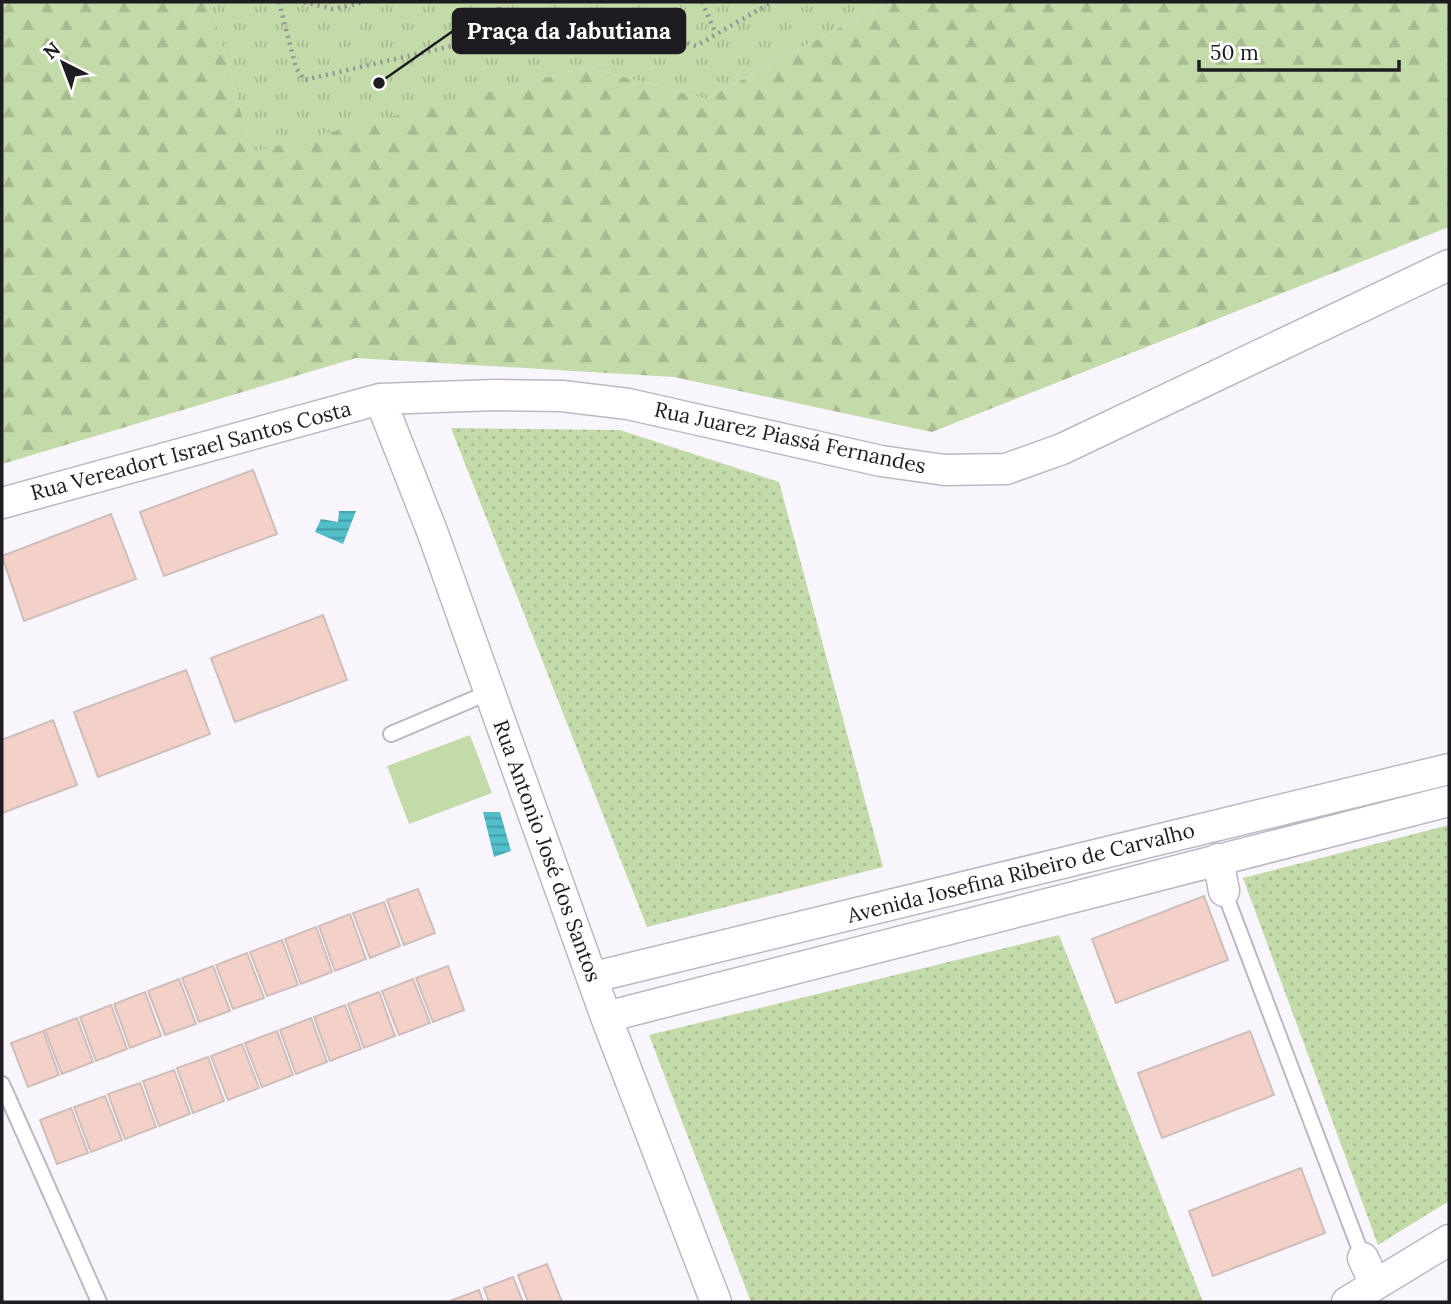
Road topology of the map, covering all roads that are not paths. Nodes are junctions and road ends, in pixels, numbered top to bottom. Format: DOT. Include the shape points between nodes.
graph roads {
  1 [pos="1449,265"];
  2 [pos="380,399"];
  3 [pos="2,503"];
  4 [pos="490,692"];
  5 [pos="391,734"];
  6 [pos="1449,769"];
  7 [pos="1449,801"];
  8 [pos="1218,859"];
  9 [pos="1224,891"];
  10 [pos="594,977"];
  11 [pos="606,1017"];
  12 [pos="2,1084"];
  13 [pos="1449,1240"];
  14 [pos="1363,1258"];
  15 [pos="1375,1284"];
  16 [pos="99,1302"];
  17 [pos="716,1302"];
  18 [pos="1347,1302"];
  1 -- 2 [label="street, Rua Juarez Piassá Fernandes" via="1062,449 1006,469 945,470 881,461 628,404 562,396"];
  2 -- 3 [label="street, Rua Vereadort Israel Santos Costa"];
  2 -- 4 [label="street, Rua Antonio José dos Santos"];
  4 -- 5 [label="lane"];
  4 -- 10 [label="street, Rua Antonio José dos Santos"];
  6 -- 10 [label="street, Avenida Josefina Ribeiro de Carvalho"];
  7 -- 8 [label="street, Avenida Josefina Ribeiro de Carvalho"];
  8 -- 9 [label="street"];
  8 -- 11 [label="street, Avenida Josefina Ribeiro de Carvalho"];
  9 -- 14 [label="lane"];
  10 -- 11 [label="street, Rua Antonio José dos Santos"];
  11 -- 17 [label="street, Rua Antonio José dos Santos"];
  12 -- 16 [label="lane"];
  13 -- 15 [label="street"];
  14 -- 15 [label="street"];
  15 -- 18 [label="street"];
}
